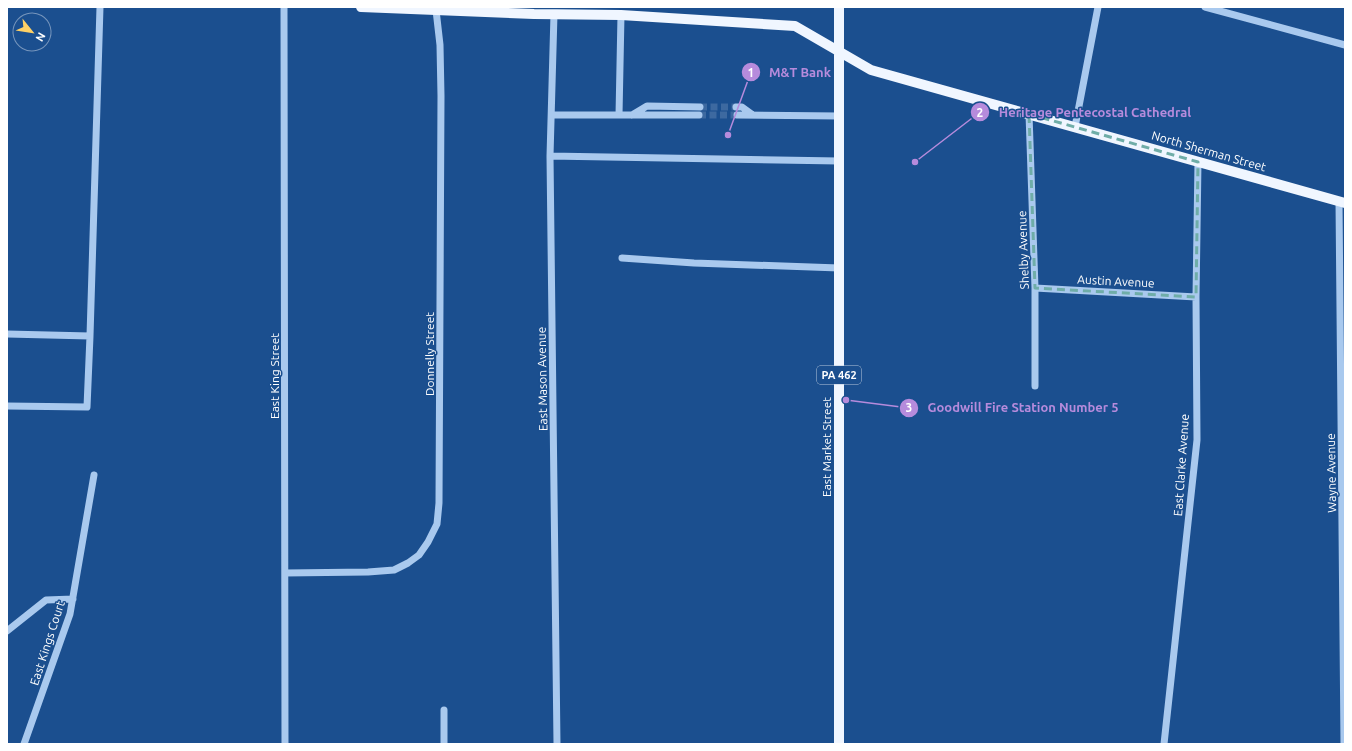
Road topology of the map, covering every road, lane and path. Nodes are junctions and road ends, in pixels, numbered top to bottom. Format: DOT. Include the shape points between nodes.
graph roads {
  1 [pos="100,7"];
  2 [pos="284,7"];
  3 [pos="361,7"];
  4 [pos="839,7"];
  5 [pos="1098,7"];
  6 [pos="1205,7"];
  7 [pos="420,8"];
  8 [pos="1221,9"];
  9 [pos="436,10"];
  10 [pos="554,14"];
  11 [pos="621,16"];
  12 [pos="1345,45"];
  13 [pos="839,51"];
  14 [pos="700,107"];
  15 [pos="736,107"];
  16 [pos="1029,114"];
  17 [pos="552,115"];
  18 [pos="619,115"];
  19 [pos="632,115"];
  20 [pos="699,115"];
  21 [pos="737,115"];
  22 [pos="753,115"];
  23 [pos="839,116"];
  24 [pos="1075,127"];
  25 [pos="550,156"];
  26 [pos="839,161"];
  27 [pos="1198,162"];
  28 [pos="1342,202"];
  29 [pos="622,258"];
  30 [pos="839,268"];
  31 [pos="1035,288"];
  32 [pos="1196,297"];
  33 [pos="7,334"];
  34 [pos="90,336"];
  35 [pos="1035,386"];
  36 [pos="7,406"];
  37 [pos="94,475"];
  38 [pos="285,573"];
  39 [pos="73,599"];
  40 [pos="7,631"];
  41 [pos="444,710"];
  42 [pos="24,744"];
  43 [pos="285,744"];
  44 [pos="444,744"];
  45 [pos="557,744"];
  46 [pos="839,744"];
  47 [pos="1164,744"];
  48 [pos="1344,744"];
  1 -- 34 [label="street"];
  2 -- 38 [label="street, East King Street"];
  3 -- 7 [label="main road, North Sherman Street"];
  4 -- 13 [label="main road, East Market Street / PA 462"];
  5 -- 24 [label="street"];
  6 -- 8 [label="street"];
  7 -- 9 [label="main road, North Sherman Street"];
  8 -- 12 [label="street"];
  9 -- 10 [label="main road, North Sherman Street"];
  9 -- 38 [label="street, Donnelly Street" via="442,96 437,524 418,555 394,570"];
  10 -- 11 [label="main road, North Sherman Street"];
  10 -- 17 [label="street, East Mason Avenue"];
  11 -- 13 [label="main road, North Sherman Street" via="795,26"];
  11 -- 18 [label="street"];
  13 -- 16 [label="main road, North Sherman Street" via="871,70"];
  13 -- 23 [label="main road, East Market Street / PA 462"];
  14 -- 19 [label="street" via="647,106"];
  15 -- 22 [label="street" via="742,107"];
  16 -- 24 [label="main road, North Sherman Street"];
  16 -- 31 [label="street, Shelby Avenue"];
  17 -- 18 [label="street"];
  17 -- 25 [label="street, East Mason Avenue"];
  18 -- 19 [label="street"];
  19 -- 20 [label="street"];
  21 -- 22 [label="street"];
  22 -- 23 [label="street"];
  23 -- 26 [label="main road, East Market Street / PA 462"];
  24 -- 27 [label="main road, North Sherman Street"];
  25 -- 26 [label="street"];
  25 -- 45 [label="street, East Mason Avenue"];
  26 -- 30 [label="main road, East Market Street / PA 462"];
  27 -- 28 [label="main road, North Sherman Street"];
  27 -- 32 [label="street, East Clarke Avenue"];
  28 -- 48 [label="street, Wayne Avenue"];
  29 -- 30 [label="street"];
  30 -- 46 [label="main road, East Market Street / PA 462"];
  31 -- 32 [label="street, Austin Avenue"];
  31 -- 35 [label="street, Shelby Avenue"];
  32 -- 47 [label="street, East Clarke Avenue" via="1197,440"];
  33 -- 34 [label="street"];
  34 -- 36 [label="street" via="86,408"];
  37 -- 39 [label="street, East Kings Court"];
  38 -- 43 [label="street, East King Street"];
  39 -- 40 [label="street" via="46,600"];
  39 -- 42 [label="street, East Kings Court"];
  41 -- 44 [label="street"];
}
